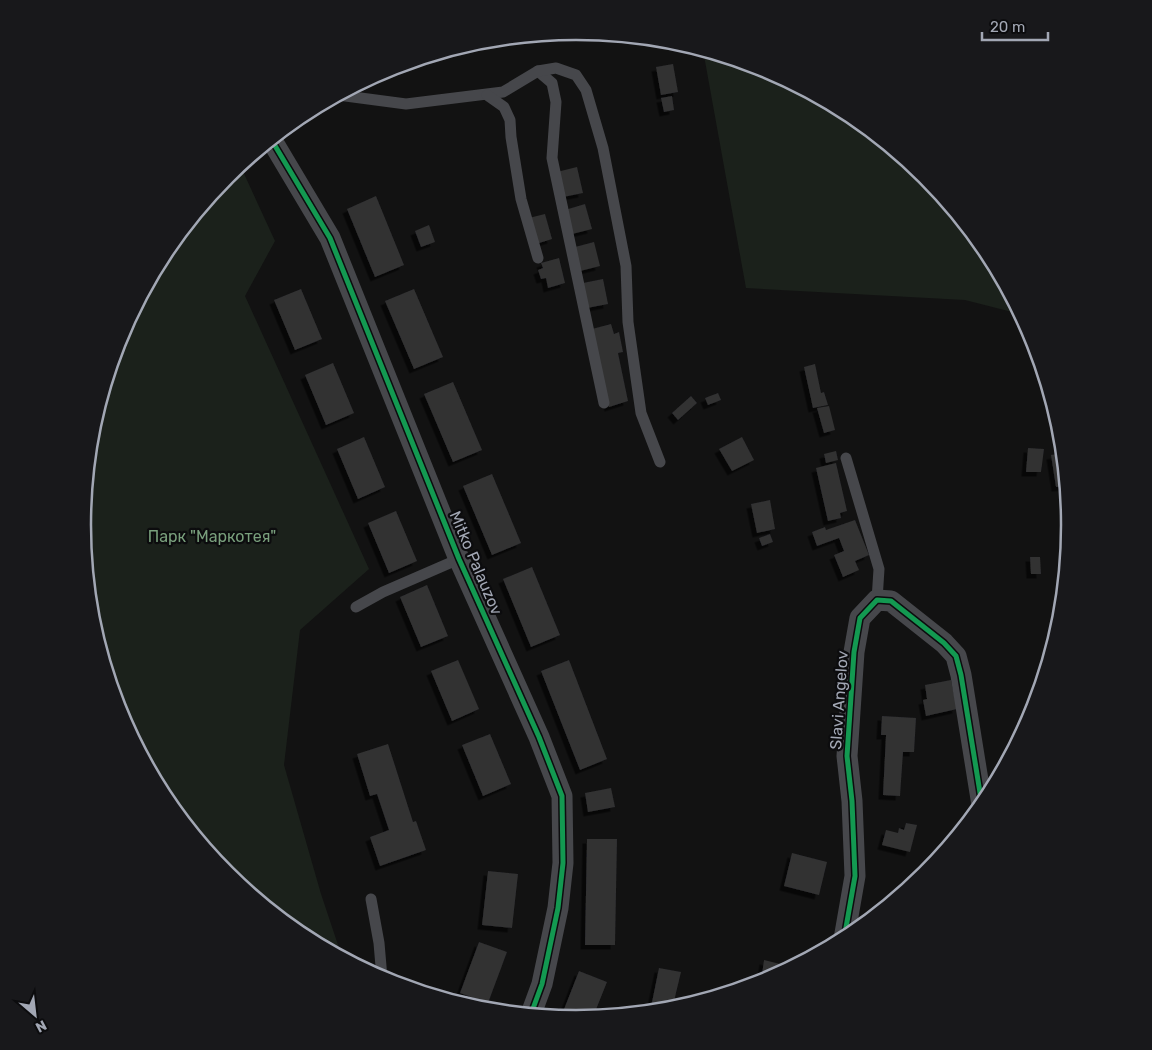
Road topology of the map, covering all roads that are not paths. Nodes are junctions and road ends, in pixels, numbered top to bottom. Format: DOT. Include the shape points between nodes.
graph roads {
  1 [pos="538,71"];
  2 [pos="487,95"];
  3 [pos="349,96"];
  4 [pos="275,145"];
  5 [pos="538,258"];
  6 [pos="604,404"];
  7 [pos="846,458"];
  8 [pos="660,462"];
  9 [pos="459,559"];
  10 [pos="877,600"];
  11 [pos="356,608"];
  12 [pos="980,792"];
  13 [pos="371,900"];
  14 [pos="846,927"];
  15 [pos="381,969"];
  16 [pos="532,1008"];
  1 -- 2 [label="lane" via="503,92"];
  1 -- 6 [label="lane" via="552,83 556,102 552,158"];
  1 -- 8 [label="lane" via="556,68 576,74 586,90 603,148 626,266 628,322 641,413"];
  2 -- 3 [label="lane" via="406,104"];
  2 -- 5 [label="lane" via="504,107 510,120 521,199"];
  4 -- 9 [label="street, Mitko Palauzov" via="330,238"];
  7 -- 10 [label="lane" via="879,569"];
  9 -- 11 [label="lane" via="383,592"];
  9 -- 16 [label="street, Mitko Palauzov" via="562,796 563,862 558,908 542,984"];
  10 -- 12 [label="street" via="891,601 956,656 962,675"];
  10 -- 14 [label="street, Slavi Angelov" via="860,618 854,652 847,756 855,876"];
  13 -- 15 [label="lane"];
}
